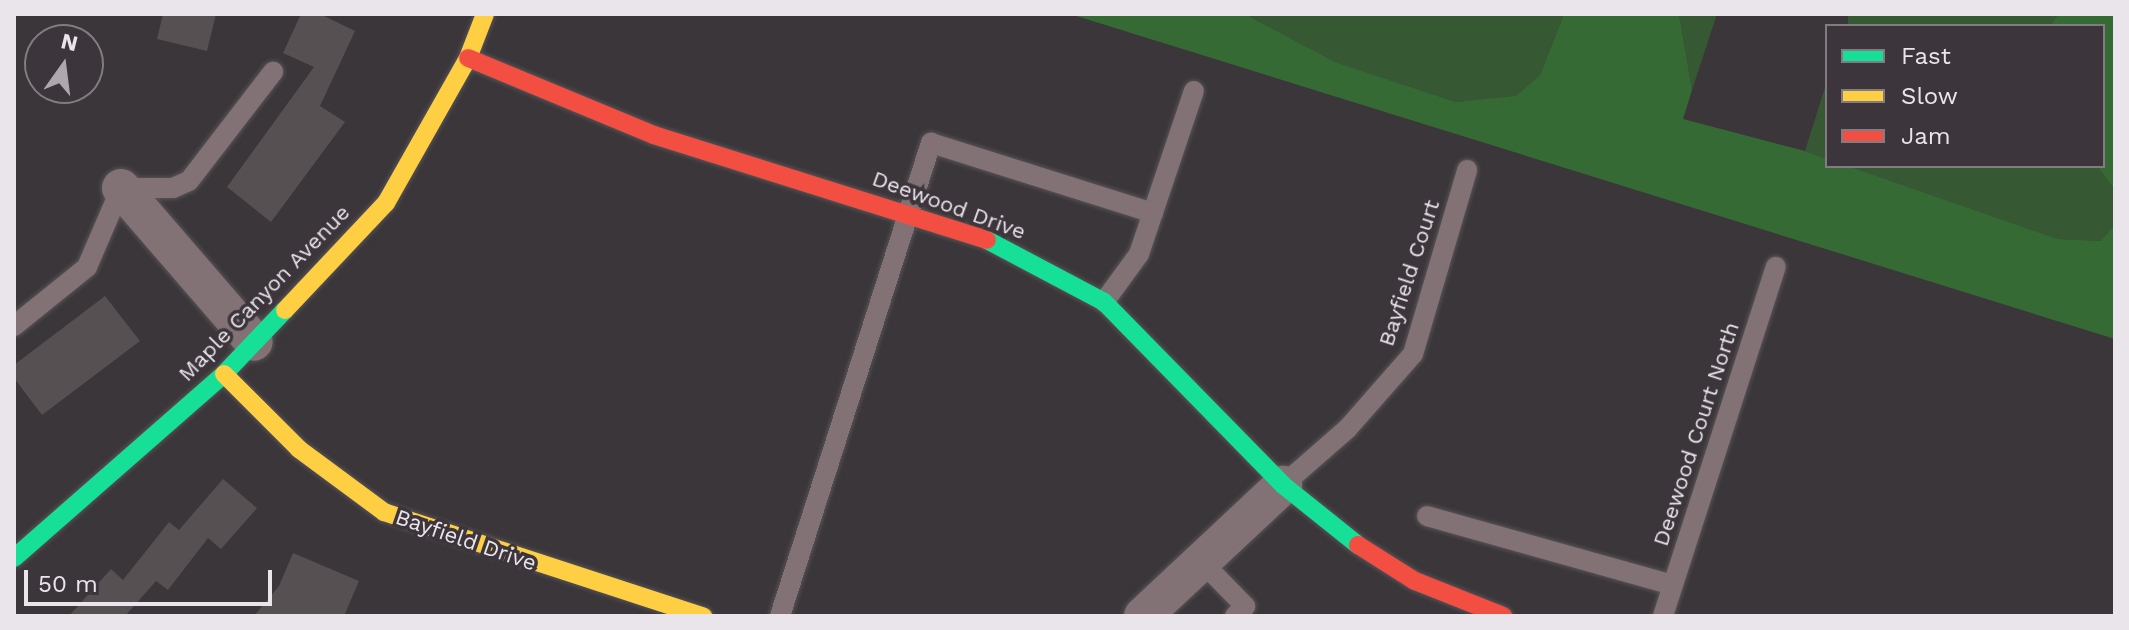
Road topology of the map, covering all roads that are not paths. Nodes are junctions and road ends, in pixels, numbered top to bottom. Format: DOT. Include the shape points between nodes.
graph roads {
  1 [pos="485,14"];
  2 [pos="468,58"];
  3 [pos="273,72"];
  4 [pos="1194,91"];
  5 [pos="1467,170"];
  6 [pos="121,188"];
  7 [pos="908,213"];
  8 [pos="1153,213"];
  9 [pos="1776,267"];
  10 [pos="1104,302"];
  11 [pos="14,326"];
  12 [pos="254,342"];
  13 [pos="224,374"];
  14 [pos="1283,485"];
  15 [pos="1427,516"];
  16 [pos="14,558"];
  17 [pos="1202,562"];
  18 [pos="1672,585"];
  19 [pos="703,616"];
  20 [pos="780,616"];
  21 [pos="1143,616"];
  22 [pos="1235,616"];
  23 [pos="1503,616"];
  24 [pos="1663,616"];
  1 -- 2 [label="street, Maple Canyon Avenue"];
  2 -- 7 [label="street, Deewood Drive" via="654,135"];
  2 -- 12 [label="street, Maple Canyon Avenue" via="386,203"];
  3 -- 6 [label="lane" via="189,181 173,188"];
  4 -- 8 [label="lane"];
  5 -- 14 [label="lane, Bayfield Court" via="1413,354 1348,428"];
  6 -- 11 [label="lane" via="87,267"];
  6 -- 12 [label="street"];
  7 -- 8 [label="lane" via="931,143"];
  7 -- 10 [label="street, Deewood Drive" via="995,243"];
  7 -- 20 [label="lane"];
  8 -- 10 [label="lane" via="1139,254"];
  9 -- 18 [label="lane, Deewood Court North"];
  10 -- 14 [label="street, Deewood Drive"];
  12 -- 13 [label="street, Maple Canyon Avenue"];
  13 -- 16 [label="street, Maple Canyon Avenue"];
  13 -- 19 [label="street, Bayfield Drive" via="299,449 384,512"];
  14 -- 17 [label="street"];
  14 -- 23 [label="street, Deewood Drive" via="1415,581"];
  15 -- 18 [label="lane"];
  17 -- 21 [label="street"];
  17 -- 22 [label="lane" via="1245,606"];
  18 -- 24 [label="lane, Deewood Court North"];
}
